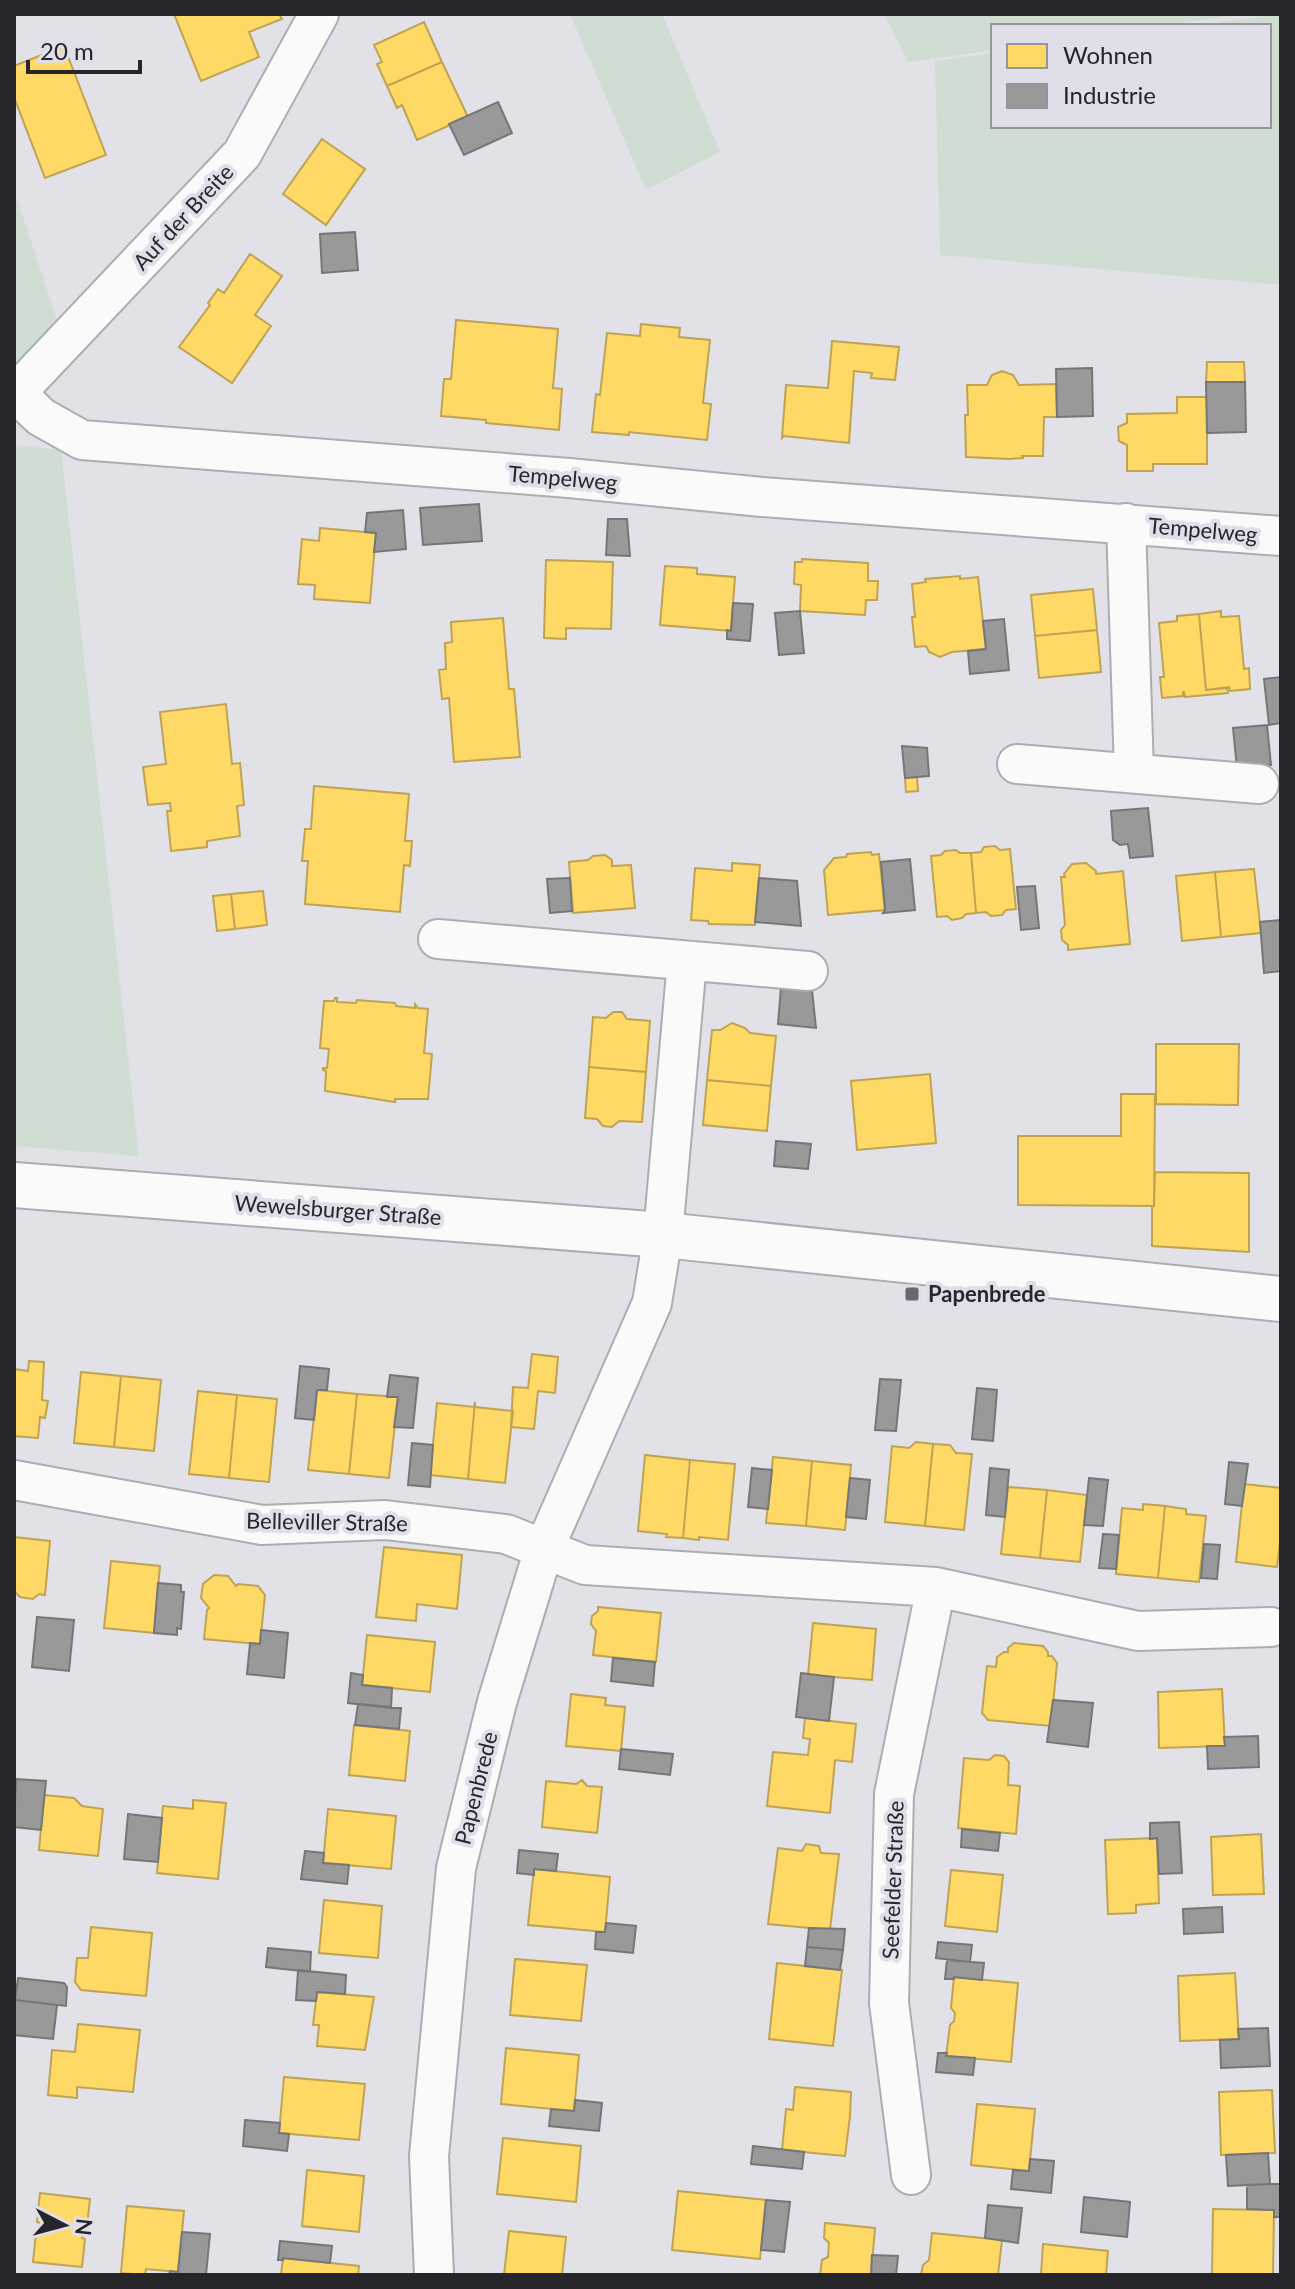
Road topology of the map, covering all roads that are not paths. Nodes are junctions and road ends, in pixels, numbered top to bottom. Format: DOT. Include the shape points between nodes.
graph roads {
  1 [pos="319,14"];
  2 [pos="15,394"];
  3 [pos="1126,523"];
  4 [pos="1281,536"];
  5 [pos="1017,764"];
  6 [pos="1134,772"];
  7 [pos="1259,784"];
  8 [pos="438,939"];
  9 [pos="687,961"];
  10 [pos="808,971"];
  11 [pos="14,1185"];
  12 [pos="663,1235"];
  13 [pos="1281,1299"];
  14 [pos="14,1480"];
  15 [pos="544,1549"];
  16 [pos="936,1587"];
  17 [pos="1271,1627"];
  18 [pos="911,2175"];
  19 [pos="434,2275"];
  1 -- 2 [label="street, Auf der Breite" via="242,154"];
  2 -- 3 [label="street, Tempelweg" via="41,417 82,440"];
  3 -- 4 [label="street, Tempelweg"];
  3 -- 6 [label="street, Tempelweg"];
  5 -- 6 [label="street"];
  6 -- 7 [label="street"];
  8 -- 9 [label="street"];
  9 -- 10 [label="street"];
  9 -- 12 [label="street"];
  11 -- 12 [label="main road, Wewelsburger Straße"];
  12 -- 13 [label="main road, Wewelsburger Straße"];
  12 -- 15 [label="street, Papenbrede" via="652,1303"];
  14 -- 15 [label="street, Belleviller Straße" via="262,1525 385,1520 506,1534"];
  15 -- 16 [label="street" via="585,1565"];
  15 -- 19 [label="street, Papenbrede" via="497,1702 456,1868 429,2156"];
  16 -- 17 [label="street" via="1138,1631"];
  16 -- 18 [label="street, Seefelder Straße" via="894,1794 889,2003"];
}
